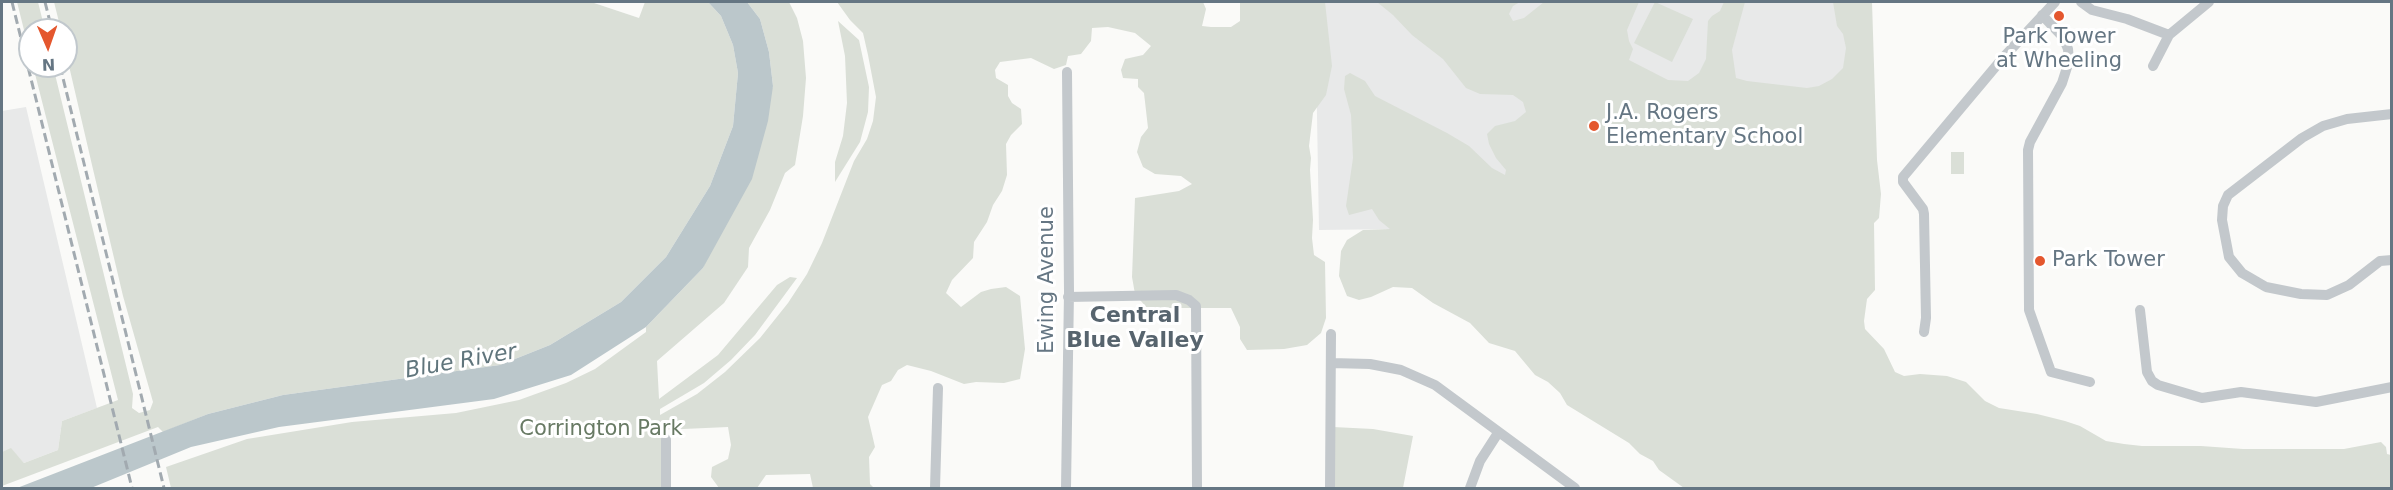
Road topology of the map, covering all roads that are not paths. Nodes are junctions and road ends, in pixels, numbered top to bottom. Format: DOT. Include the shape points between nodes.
graph roads {
  1 [pos="2055,2"];
  2 [pos="2081,2"];
  3 [pos="2209,2"];
  4 [pos="2042,15"];
  5 [pos="2169,36"];
  6 [pos="2153,66"];
  7 [pos="1067,72"];
  8 [pos="2391,114"];
  9 [pos="2391,260"];
  10 [pos="1068,297"];
  11 [pos="2140,310"];
  12 [pos="1924,332"];
  13 [pos="1331,334"];
  14 [pos="1331,363"];
  15 [pos="2090,381"];
  16 [pos="2391,387"];
  17 [pos="938,388"];
  18 [pos="1498,433"];
  19 [pos="666,439"];
  20 [pos="666,489"];
  21 [pos="935,489"];
  22 [pos="1066,489"];
  23 [pos="1197,489"];
  24 [pos="1330,489"];
  25 [pos="1470,489"];
  26 [pos="1575,489"];
  1 -- 4 [label="street"];
  2 -- 5 [label="street" via="2092,10"];
  3 -- 5 [label="street"];
  4 -- 12 [label="street" via="1903,177 1924,214"];
  4 -- 15 [label="street" via="2063,37 2069,60 2062,84 2028,150 2029,310 2051,372"];
  5 -- 6 [label="street"];
  7 -- 10 [label="street, Ewing Avenue"];
  8 -- 9 [label="street" via="2347,119 2302,138 2228,195 2222,220 2229,257 2242,273 2266,287 2327,296 2380,261"];
  10 -- 22 [label="street, Ewing Avenue"];
  10 -- 23 [label="street" via="1176,295 1196,306"];
  11 -- 16 [label="street" via="2147,372 2158,385 2202,398 2241,392 2316,402"];
  13 -- 14 [label="street"];
  14 -- 18 [label="street" via="1401,370 1435,385"];
  14 -- 24 [label="street"];
  17 -- 21 [label="street"];
  18 -- 25 [label="street" via="1480,461"];
  18 -- 26 [label="street"];
  19 -- 20 [label="street"];
}
